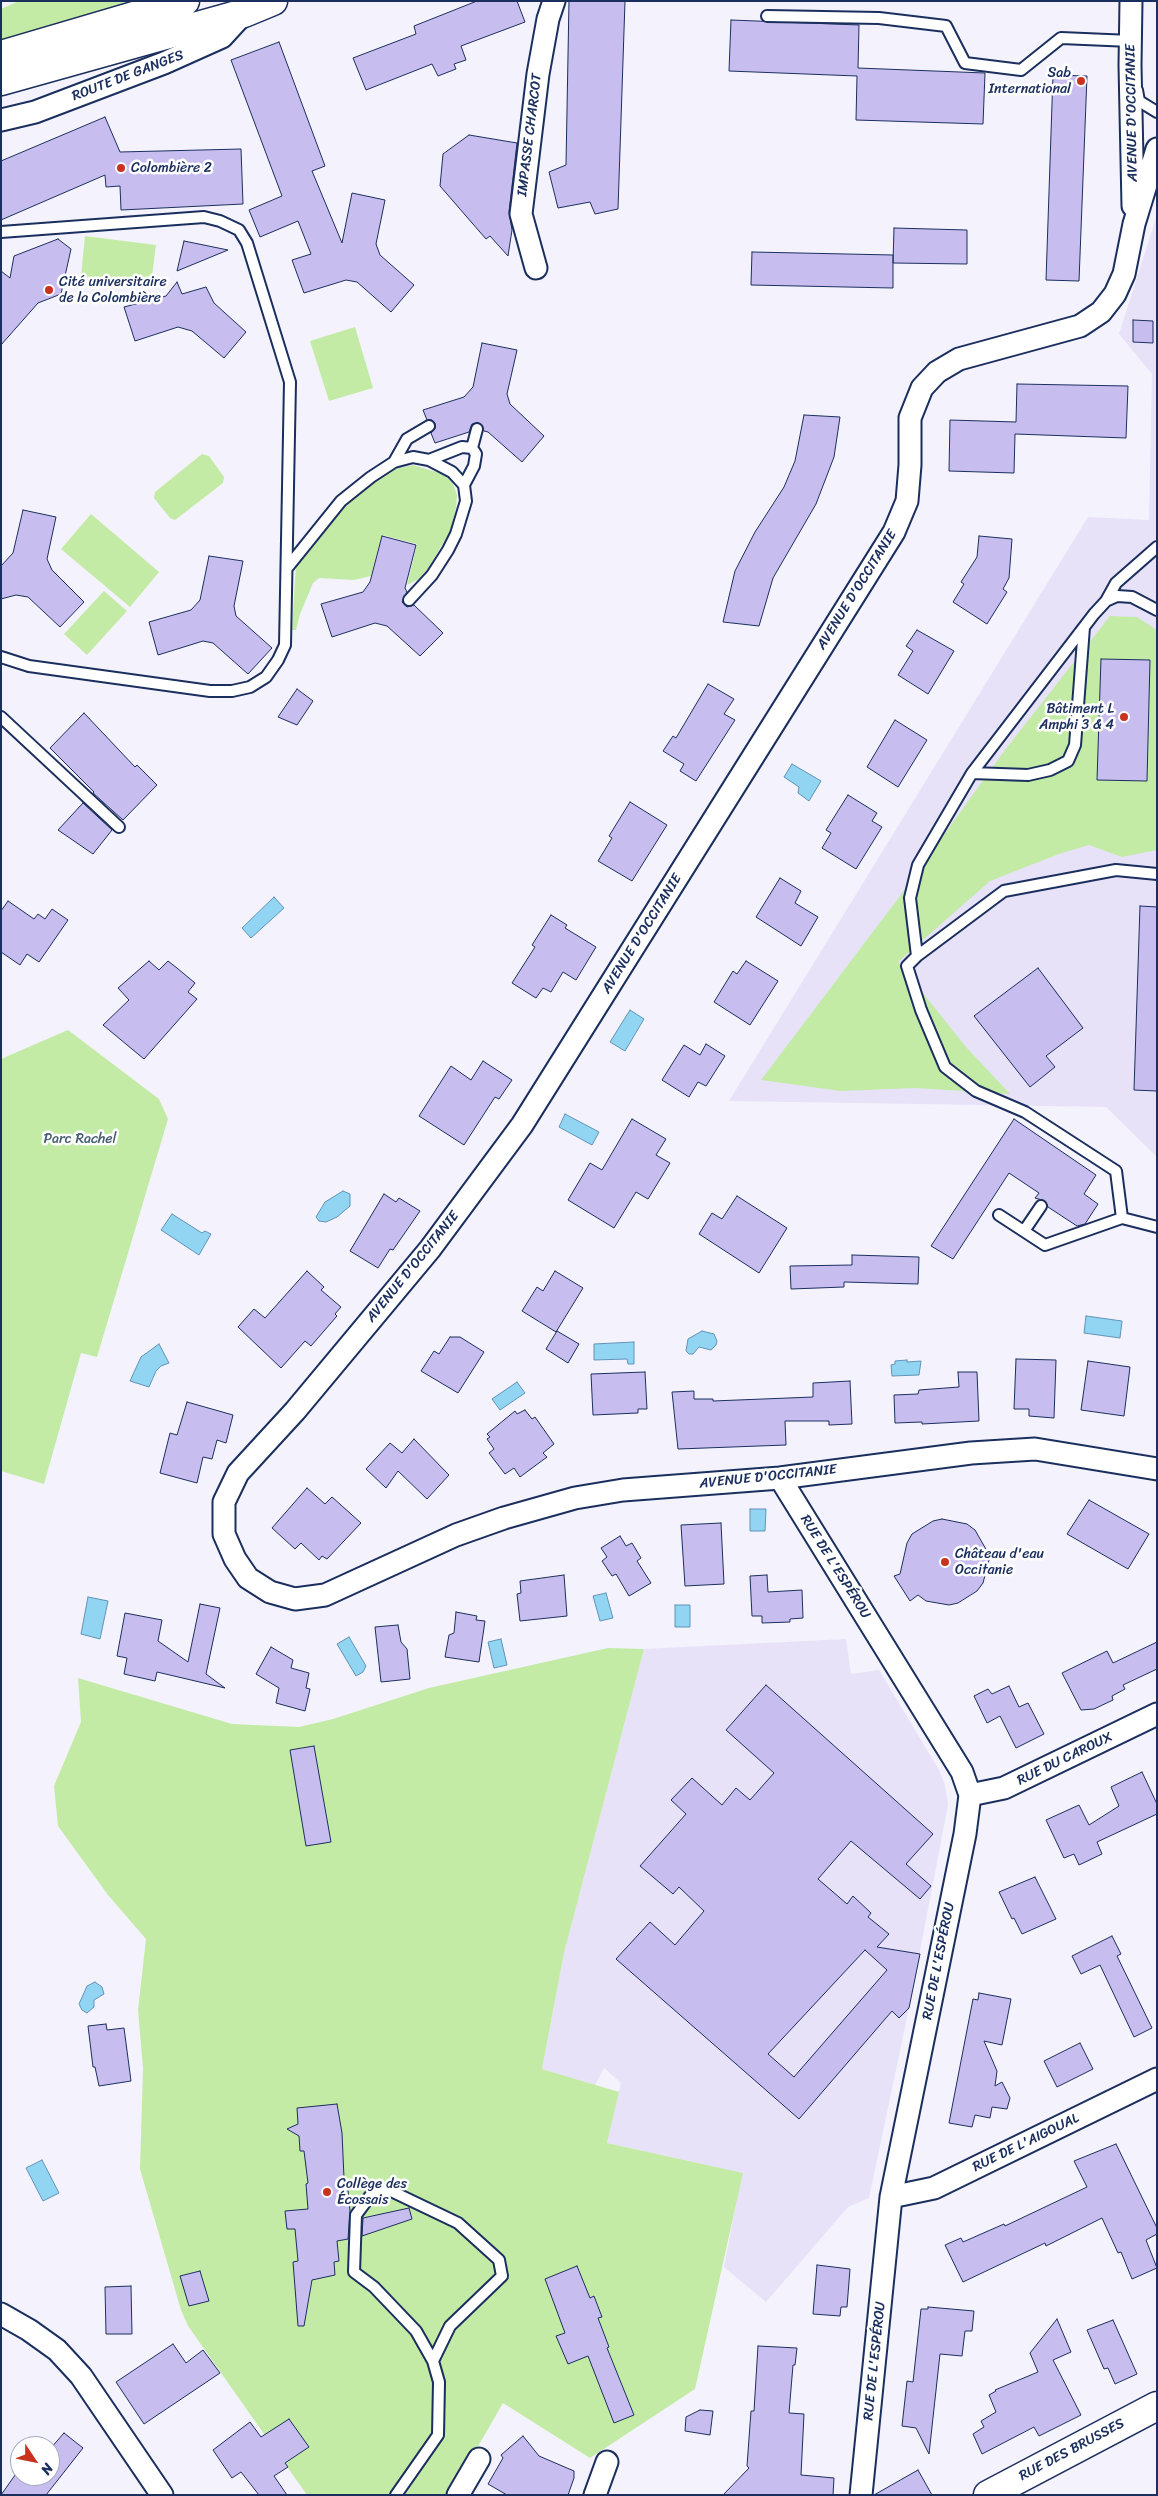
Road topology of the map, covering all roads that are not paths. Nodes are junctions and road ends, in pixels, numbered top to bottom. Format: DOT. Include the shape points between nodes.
graph roads {
  1 [pos="185,1"];
  2 [pos="273,1"];
  3 [pos="554,1"];
  4 [pos="1132,1"];
  5 [pos="244,13"];
  6 [pos="767,16"];
  7 [pos="1131,41"];
  8 [pos="1,55"];
  9 [pos="1130,65"];
  10 [pos="1,81"];
  11 [pos="1157,112"];
  12 [pos="1,120"];
  13 [pos="1157,149"];
  14 [pos="1134,224"];
  15 [pos="1,232"];
  16 [pos="536,268"];
  17 [pos="429,426"];
  18 [pos="477,429"];
  19 [pos="472,448"];
  20 [pos="429,460"];
  21 [pos="394,462"];
  22 [pos="464,485"];
  23 [pos="1157,547"];
  24 [pos="287,568"];
  25 [pos="409,600"];
  26 [pos="1106,601"];
  27 [pos="1157,610"];
  28 [pos="1084,626"];
  29 [pos="1,657"];
  30 [pos="1,717"];
  31 [pos="972,773"];
  32 [pos="119,827"];
  33 [pos="1157,874"];
  34 [pos="918,956"];
  35 [pos="1041,1206"];
  36 [pos="999,1215"];
  37 [pos="1122,1218"];
  38 [pos="1157,1227"];
  39 [pos="1024,1231"];
  40 [pos="1157,1469"];
  41 [pos="780,1478"];
  42 [pos="1157,1714"];
  43 [pos="970,1795"];
  44 [pos="1157,2079"];
  45 [pos="891,2197"];
  46 [pos="1,2314"];
  47 [pos="433,2361"];
  48 [pos="1157,2406"];
  49 [pos="1157,2424"];
  50 [pos="479,2459"];
  51 [pos="607,2462"];
  52 [pos="162,2495"];
  53 [pos="396,2495"];
  54 [pos="458,2495"];
  55 [pos="595,2495"];
  56 [pos="861,2495"];
  57 [pos="988,2495"];
  58 [pos="1016,2495"];
  1 -- 8 [label="main road"];
  2 -- 5 [label="main road, ROUTE DE GANGES"];
  3 -- 16 [label="street, IMPASSE CHARCOT" via="538,74 521,214"];
  4 -- 7 [label="street, AVENUE D'OCCITANIE"];
  5 -- 10 [label="main road, ROUTE DE GANGES"];
  5 -- 12 [label="street, ROUTE DE GANGES" via="222,37 164,63 35,112"];
  6 -- 7 [label="lane" via="879,18 946,26 965,63 1021,70 1061,38"];
  7 -- 9 [label="street, AVENUE D'OCCITANIE"];
  9 -- 11 [label="lane" via="1140,101"];
  9 -- 14 [label="street, AVENUE D'OCCITANIE"];
  13 -- 14 [label="street, AVENUE D'OCCITANIE"];
  14 -- 41 [label="street, AVENUE D'OCCITANIE" via="1124,274 1102,312 1080,326 960,358 937,372 922,388 910,418 907,501 894,532 522,1125 430,1249 295,1411 238,1473 224,1502 224,1534 248,1578 270,1592 295,1599 325,1595 456,1535 575,1498 622,1490"];
  15 -- 24 [label="lane" via="204,217 239,230 246,243 290,382"];
  17 -- 21 [label="lane" via="407,440"];
  18 -- 19 [label="lane"];
  19 -- 20 [label="lane" via="462,446"];
  19 -- 22 [label="lane" via="476,454 474,466"];
  20 -- 21 [label="lane" via="413,458"];
  20 -- 22 [label="lane" via="452,472"];
  21 -- 24 [label="lane" via="341,501"];
  22 -- 25 [label="lane" via="466,501 456,534 432,575"];
  23 -- 26 [label="lane" via="1116,583"];
  24 -- 29 [label="lane" via="285,645 266,677 250,688 210,691 29,666"];
  26 -- 27 [label="lane" via="1117,596 1132,597"];
  26 -- 28 [label="lane"];
  28 -- 31 [label="lane"];
  28 -- 31 [label="lane" via="1075,745 1068,761 1050,770 1028,775"];
  30 -- 32 [label="lane"];
  31 -- 34 [label="lane" via="918,866 910,898"];
  33 -- 34 [label="lane" via="1116,870 1004,891"];
  34 -- 37 [label="lane" via="907,966 945,1068 976,1091 1025,1112 1116,1171"];
  35 -- 39 [label="lane"];
  36 -- 39 [label="lane"];
  37 -- 38 [label="lane"];
  37 -- 39 [label="lane" via="1045,1245"];
  40 -- 41 [label="street, AVENUE D'OCCITANIE" via="1035,1449 971,1453"];
  41 -- 43 [label="street, RUE DE L'ESPÉROU" via="962,1772"];
  42 -- 43 [label="street, RUE DU CAROUX" via="1004,1788"];
  43 -- 45 [label="street, RUE DE L'ESPÉROU" via="965,1834"];
  44 -- 45 [label="street, RUE DE L'AIGOUAL" via="934,2188"];
  45 -- 56 [label="street, RUE DE L'ESPÉROU"];
  46 -- 52 [label="street" via="57,2350 81,2376"];
  47 -- 47 [label="lane" via="450,2326 502,2276 499,2260 458,2223 389,2190 373,2192 356,2215 354,2272 374,2287 416,2330"];
  47 -- 53 [label="lane" via="439,2382 438,2435"];
  48 -- 57 [label="main road, RUE DES BRUSSES"];
  49 -- 58 [label="main road, RUE DES BRUSSES"];
  50 -- 54 [label="street"];
  51 -- 55 [label="street"];
}
